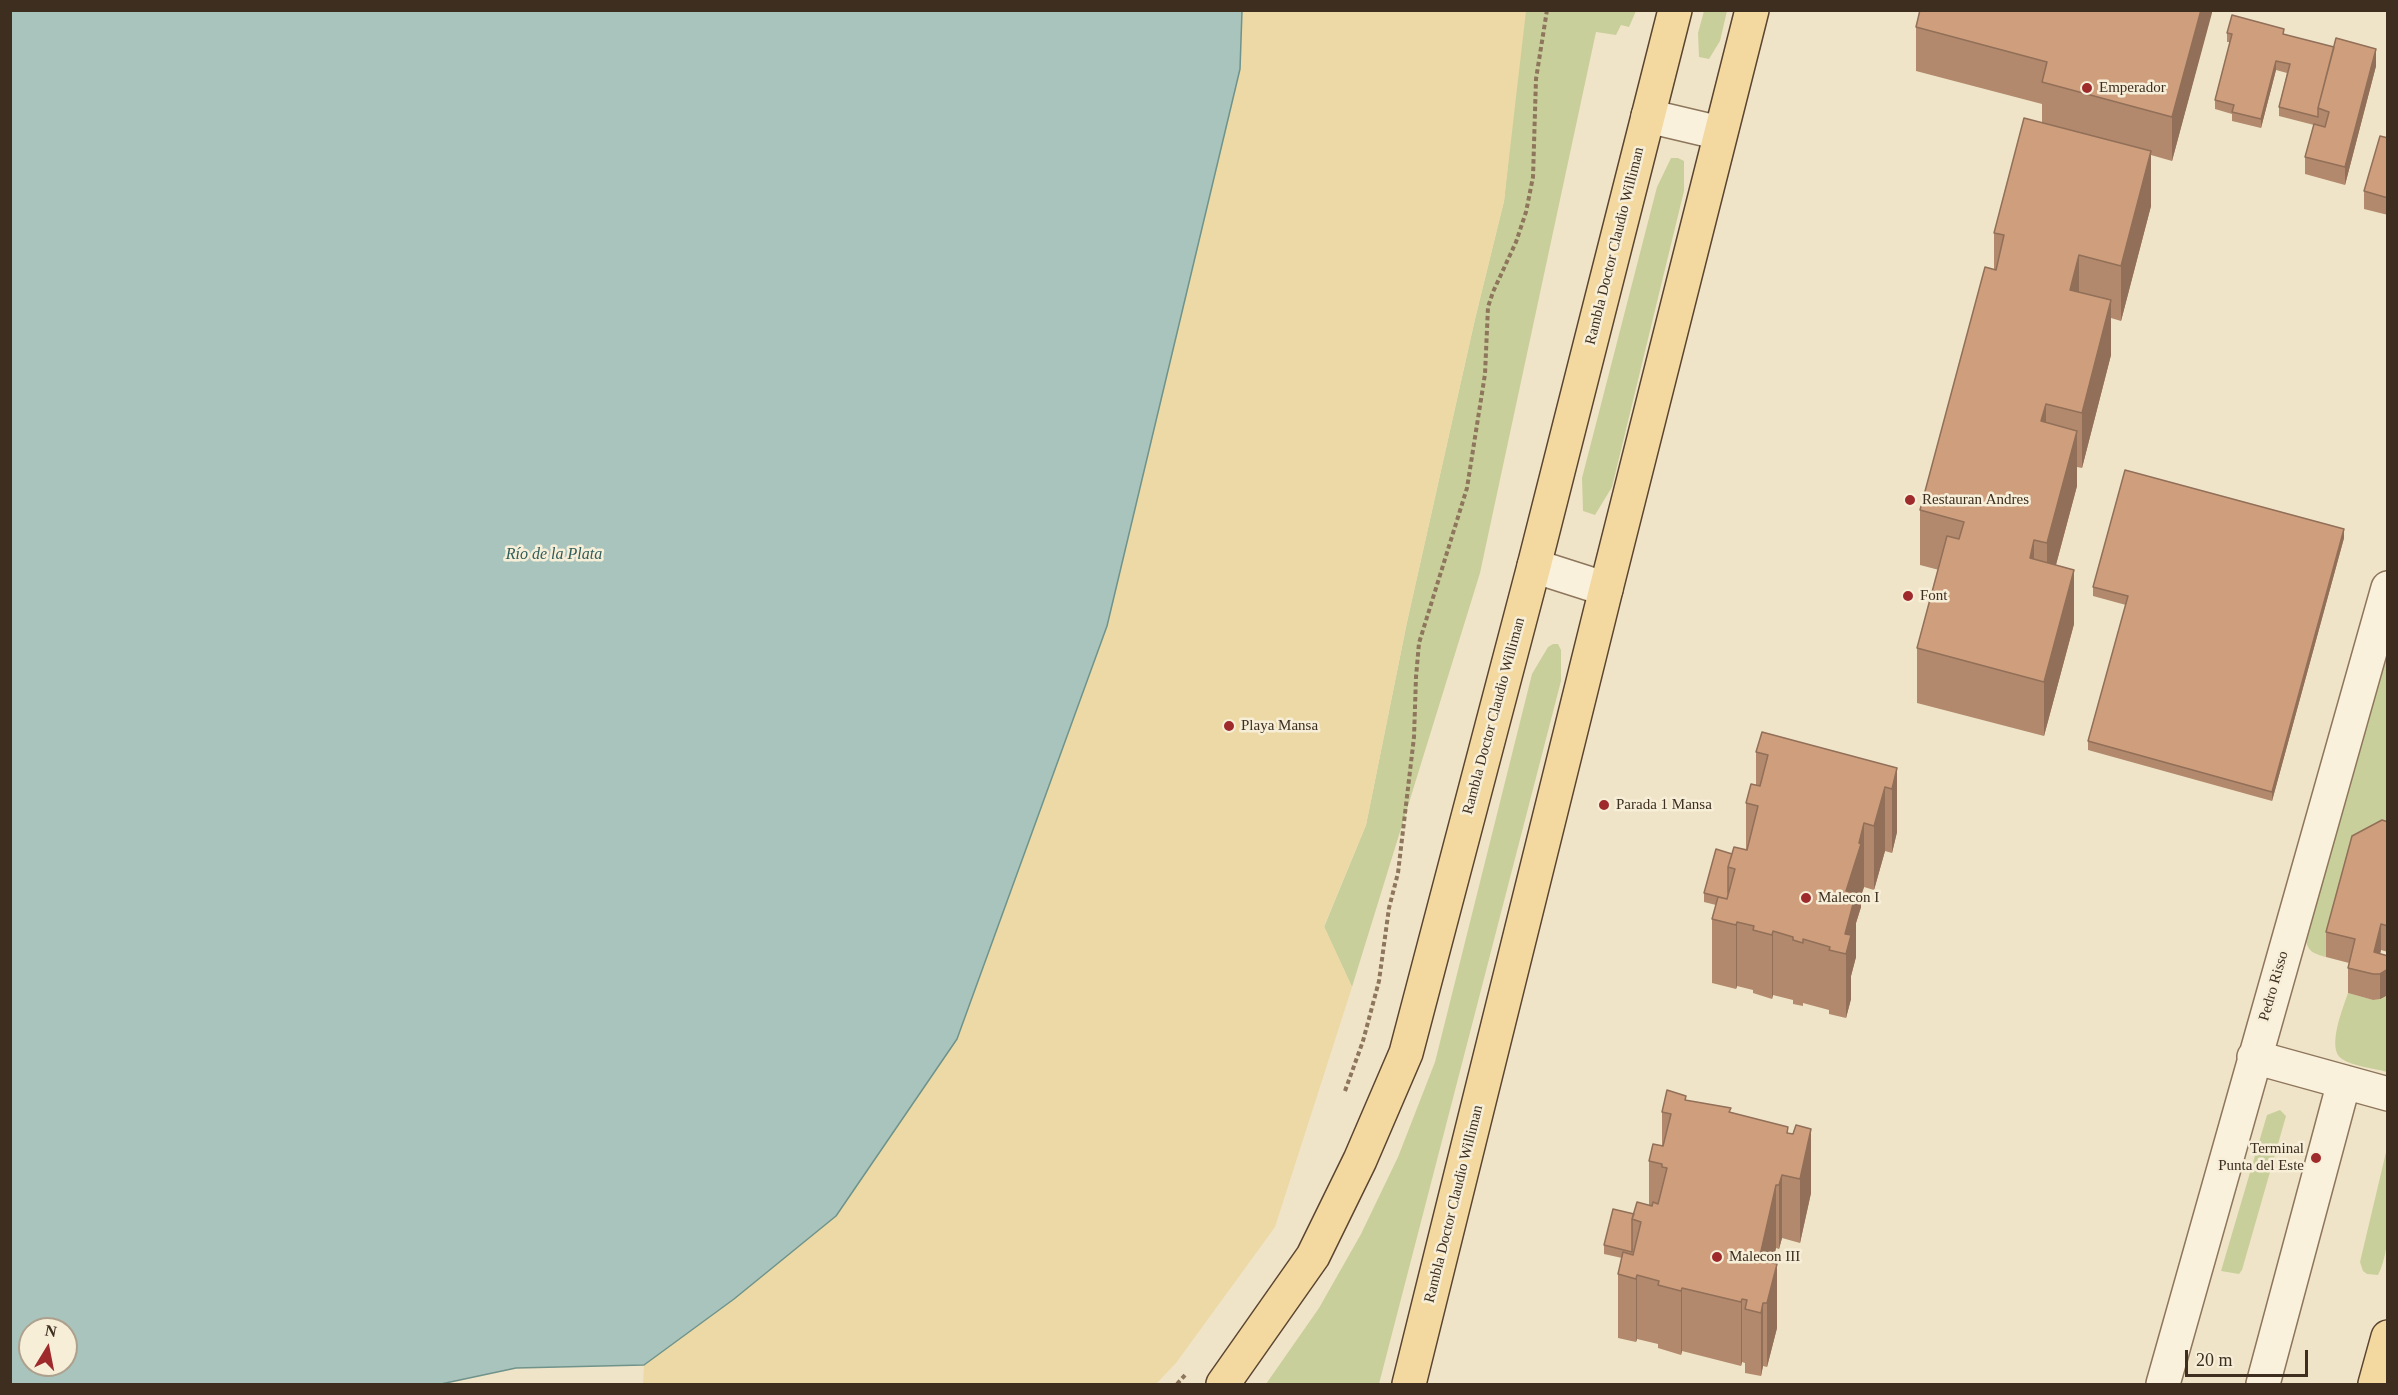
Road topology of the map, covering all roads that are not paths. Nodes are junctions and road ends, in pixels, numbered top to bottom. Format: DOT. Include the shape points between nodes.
graph roads {
  1 [pos="1675,10"];
  2 [pos="1752,10"];
  3 [pos="1648,116"];
  4 [pos="1720,133"];
  5 [pos="1534,566"];
  6 [pos="2388,588"];
  7 [pos="1606,589"];
  8 [pos="2254,1057"];
  9 [pos="2344,1082"];
  10 [pos="2388,1094"];
  11 [pos="2388,1338"];
  12 [pos="2174,1382"];
  13 [pos="1223,1384"];
  14 [pos="1409,1384"];
  15 [pos="2263,1384"];
  16 [pos="2375,1384"];
  1 -- 3 [label="main road, Rambla Doctor Claudio Williman"];
  2 -- 4 [label="main road, Rambla Doctor Claudio Williman"];
  3 -- 4 [label="street"];
  3 -- 5 [label="main road, Rambla Doctor Claudio Williman"];
  4 -- 7 [label="main road, Rambla Doctor Claudio Williman"];
  5 -- 7 [label="street"];
  5 -- 13 [label="main road, Rambla Doctor Claudio Williman" via="1406,1053 1313,1256"];
  6 -- 8 [label="street, Pedro Risso"];
  7 -- 14 [label="main road, Rambla Doctor Claudio Williman"];
  8 -- 9 [label="street"];
  8 -- 12 [label="street, Pedro Risso"];
  9 -- 10 [label="street"];
  9 -- 15 [label="street"];
  11 -- 16 [label="main road"];
}
